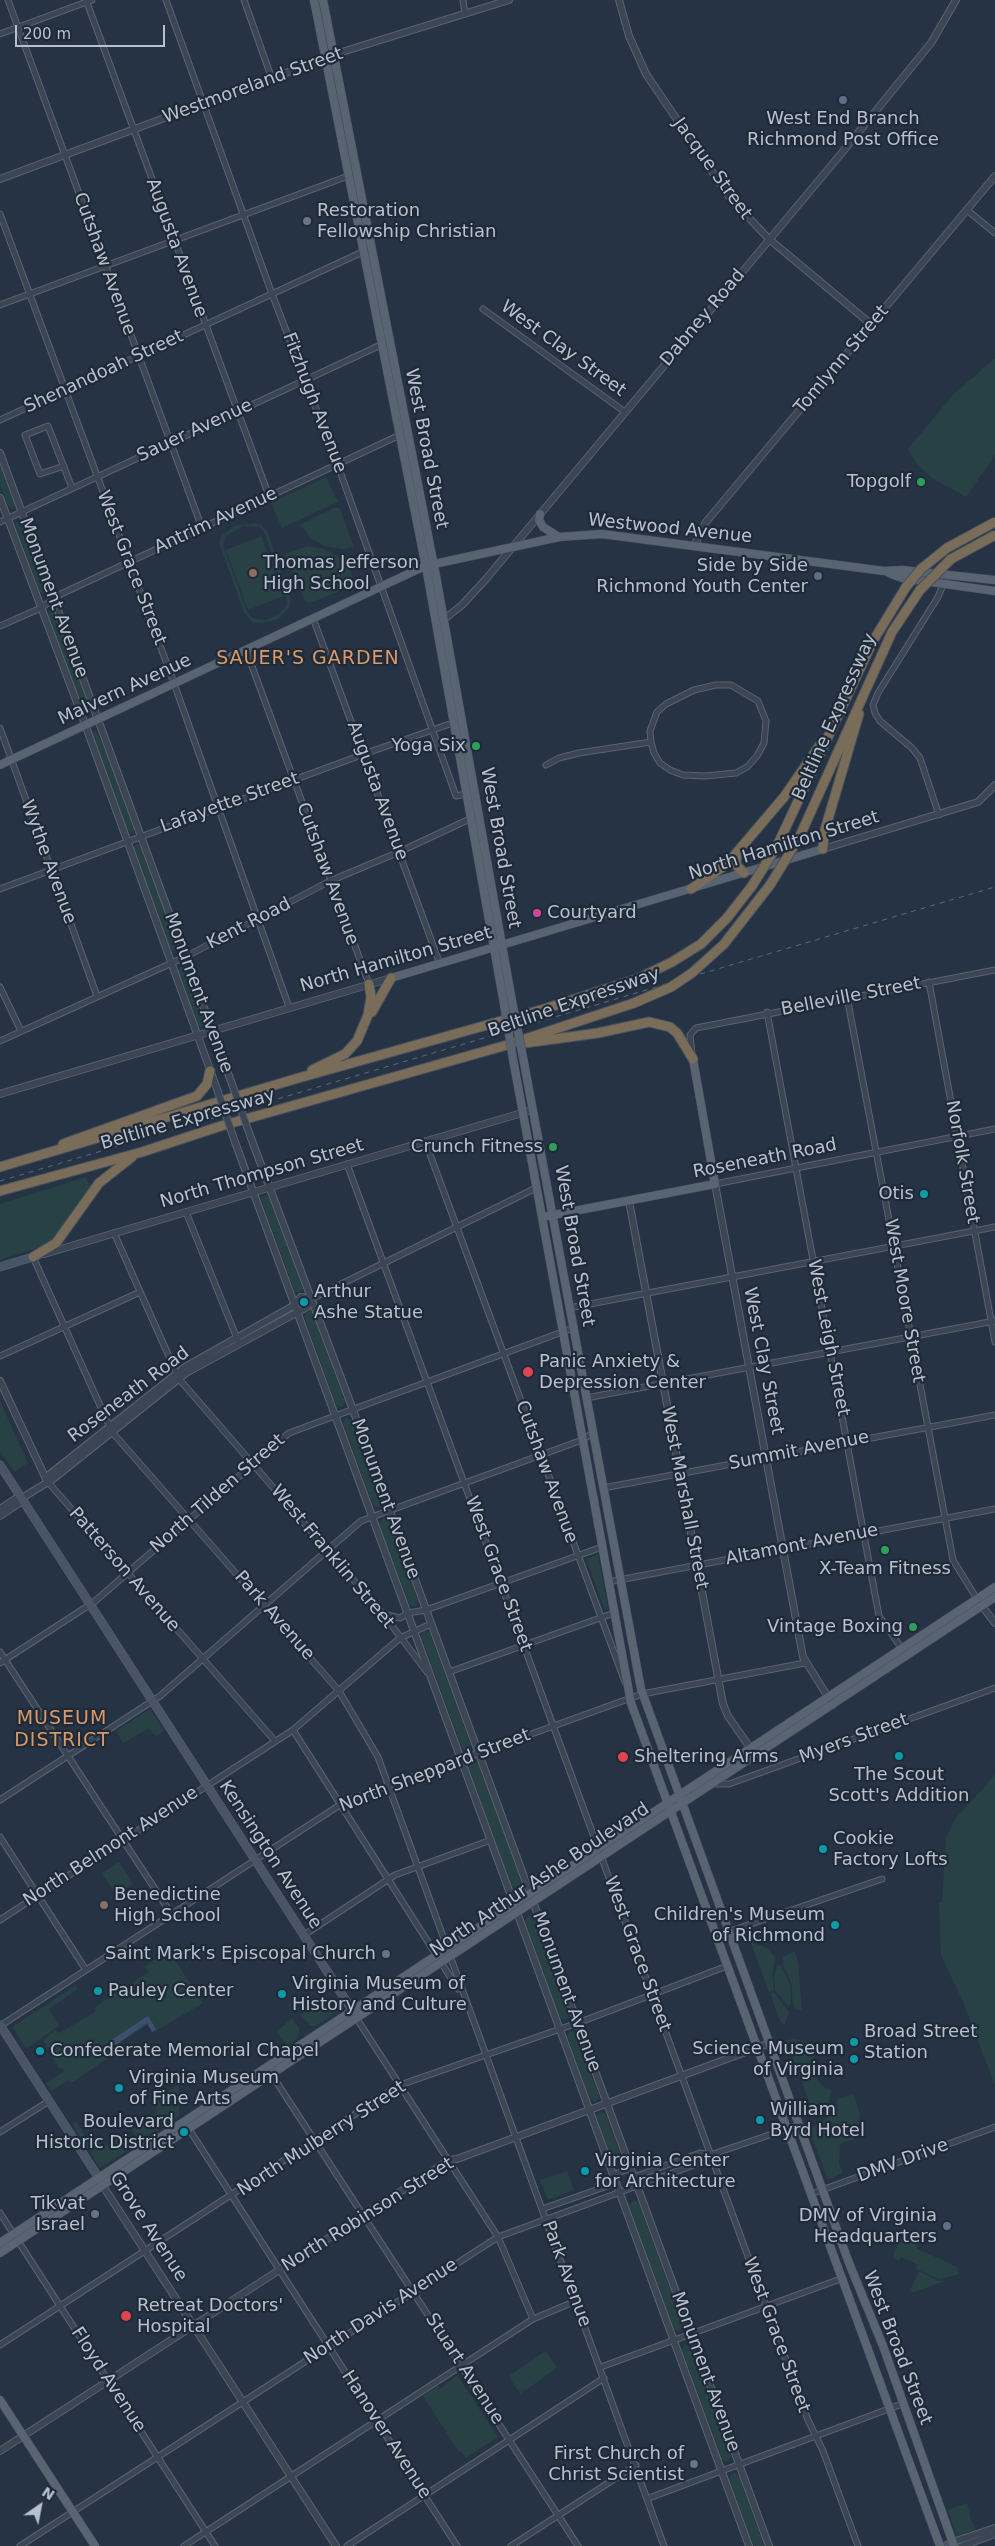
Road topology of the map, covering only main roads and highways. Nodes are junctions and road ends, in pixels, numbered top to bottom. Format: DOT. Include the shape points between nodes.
graph roads {
  1 [pos="314,0"];
  2 [pos="323,0"];
  3 [pos="353,175"];
  4 [pos="540,514"];
  5 [pos="995,522"];
  6 [pos="995,535"];
  7 [pos="559,537"];
  8 [pos="429,564"];
  9 [pos="884,571"];
  10 [pos="995,580"];
  11 [pos="995,591"];
  12 [pos="869,681"];
  13 [pos="458,722"];
  14 [pos="834,724"];
  15 [pos="0,765"];
  16 [pos="474,817"];
  17 [pos="823,849"];
  18 [pos="737,852"];
  19 [pos="744,873"];
  20 [pos="691,890"];
  21 [pos="498,947"];
  22 [pos="391,978"];
  23 [pos="369,984"];
  24 [pos="366,1024"];
  25 [pos="507,1045"];
  26 [pos="693,1058"];
  27 [pos="210,1071"];
  28 [pos="295,1079"];
  29 [pos="142,1152"];
  30 [pos="38,1156"];
  31 [pos="0,1167"];
  32 [pos="715,1184"];
  33 [pos="0,1191"];
  34 [pos="552,1215"];
  35 [pos="541,1217"];
  36 [pos="33,1257"];
  37 [pos="0,1267"];
  38 [pos="0,1465"];
  39 [pos="995,1587"];
  40 [pos="995,1597"];
  41 [pos="980,1602"];
  42 [pos="680,1800"];
  43 [pos="669,1807"];
  44 [pos="352,2010"];
  45 [pos="357,2019"];
  46 [pos="0,2026"];
  47 [pos="187,2125"];
  48 [pos="101,2182"];
  49 [pos="16,2238"];
  50 [pos="0,2243"];
  51 [pos="0,2253"];
  52 [pos="0,2400"];
  53 [pos="951,2545"];
  54 [pos="95,2546"];
  55 [pos="940,2546"];
  1 -- 3 [label="main road, West Broad Street"];
  2 -- 3 [label="main road, West Broad Street"];
  3 -- 8 [label="main road, West Broad Street"];
  4 -- 7 [label="main road" via="543,527"];
  5 -- 14 [label="highway, Beltline Expressway, bridge" via="947,548 906,587 872,641"];
  6 -- 12 [label="highway, Beltline Expressway, bridge" via="951,559 920,590 892,632"];
  7 -- 8 [label="main road, Westwood Avenue"];
  7 -- 9 [label="main road, Westwood Avenue" via="590,533"];
  8 -- 13 [label="main road, West Broad Street"];
  8 -- 15 [label="main road, Malvern Avenue"];
  9 -- 10 [label="main road, Westwood Avenue"];
  9 -- 11 [label="main road, Westwood Avenue" via="902,578"];
  12 -- 17 [label="highway" via="824,833"];
  12 -- 25 [label="highway, Beltline Expressway, bridge" via="799,838 770,886 724,944 671,987 634,1003"];
  13 -- 16 [label="main road, West Broad Street"];
  13 -- 16 [label="main road, West Broad Street" via="466,794"];
  14 -- 18 [label="highway" via="784,797"];
  14 -- 28 [label="highway, Beltline Expressway, bridge" via="777,846 752,886 714,932 687,954 656,971 544,1009"];
  16 -- 21 [label="main road, West Broad Street"];
  17 -- 19 [label="main road, North Hamilton Street"];
  18 -- 19 [label="highway" via="736,865"];
  18 -- 20 [label="highway" via="716,874"];
  19 -- 20 [label="main road, North Hamilton Street"];
  20 -- 21 [label="main road, North Hamilton Street"];
  21 -- 22 [label="main road, North Hamilton Street"];
  21 -- 34 [label="main road, West Broad Street, bridge" via="512,1001"];
  21 -- 35 [label="main road, West Broad Street, bridge" via="504,1004"];
  22 -- 24 [label="highway"];
  23 -- 24 [label="highway"];
  24 -- 28 [label="highway" via="345,1054"];
  25 -- 26 [label="highway" via="598,1033 649,1022 677,1033"];
  25 -- 29 [label="highway, Beltline Expressway" via="221,1126"];
  26 -- 32 [label="main road, West Clay Street"];
  27 -- 30 [label="highway" via="207,1084 196,1096 75,1138"];
  28 -- 30 [label="highway, Beltline Expressway"];
  29 -- 33 [label="highway, Beltline Expressway"];
  29 -- 36 [label="highway" via="105,1177 64,1234"];
  30 -- 31 [label="highway, Beltline Expressway"];
  32 -- 34 [label="main road, Roseneath Road"];
  34 -- 35 [label="main road, Roseneath Road"];
  34 -- 42 [label="main road, West Broad Street" via="642,1694"];
  35 -- 43 [label="main road, West Broad Street" via="628,1689"];
  36 -- 37 [label="main road, North Thompson Street"];
  38 -- 44 [label="main road, Kensington Avenue"];
  39 -- 41 [label="main road, North Arthur Ashe Boulevard"];
  40 -- 41 [label="main road, North Arthur Ashe Boulevard"];
  41 -- 42 [label="main road, North Arthur Ashe Boulevard" via="828,1697"];
  41 -- 42 [label="main road, North Arthur Ashe Boulevard" via="833,1705 737,1768"];
  42 -- 43 [label="main road, North Arthur Ashe Boulevard"];
  42 -- 53 [label="main road, West Broad Street"];
  43 -- 44 [label="main road, North Arthur Ashe Boulevard" via="598,1848"];
  43 -- 45 [label="main road, North Arthur Ashe Boulevard" via="602,1858"];
  43 -- 55 [label="main road, West Broad Street"];
  44 -- 45 [label="main road, Kensington Avenue"];
  44 -- 47 [label="main road, North Arthur Ashe Boulevard"];
  45 -- 47 [label="main road, North Arthur Ashe Boulevard" via="272,2075"];
  46 -- 48 [label="main road, Grove Avenue"];
  47 -- 48 [label="main road, North Arthur Ashe Boulevard"];
  48 -- 49 [label="main road, North Arthur Ashe Boulevard"];
  49 -- 50 [label="main road, North Arthur Ashe Boulevard"];
  49 -- 51 [label="main road, North Arthur Ashe Boulevard"];
  52 -- 54 [label="main road"];
}
